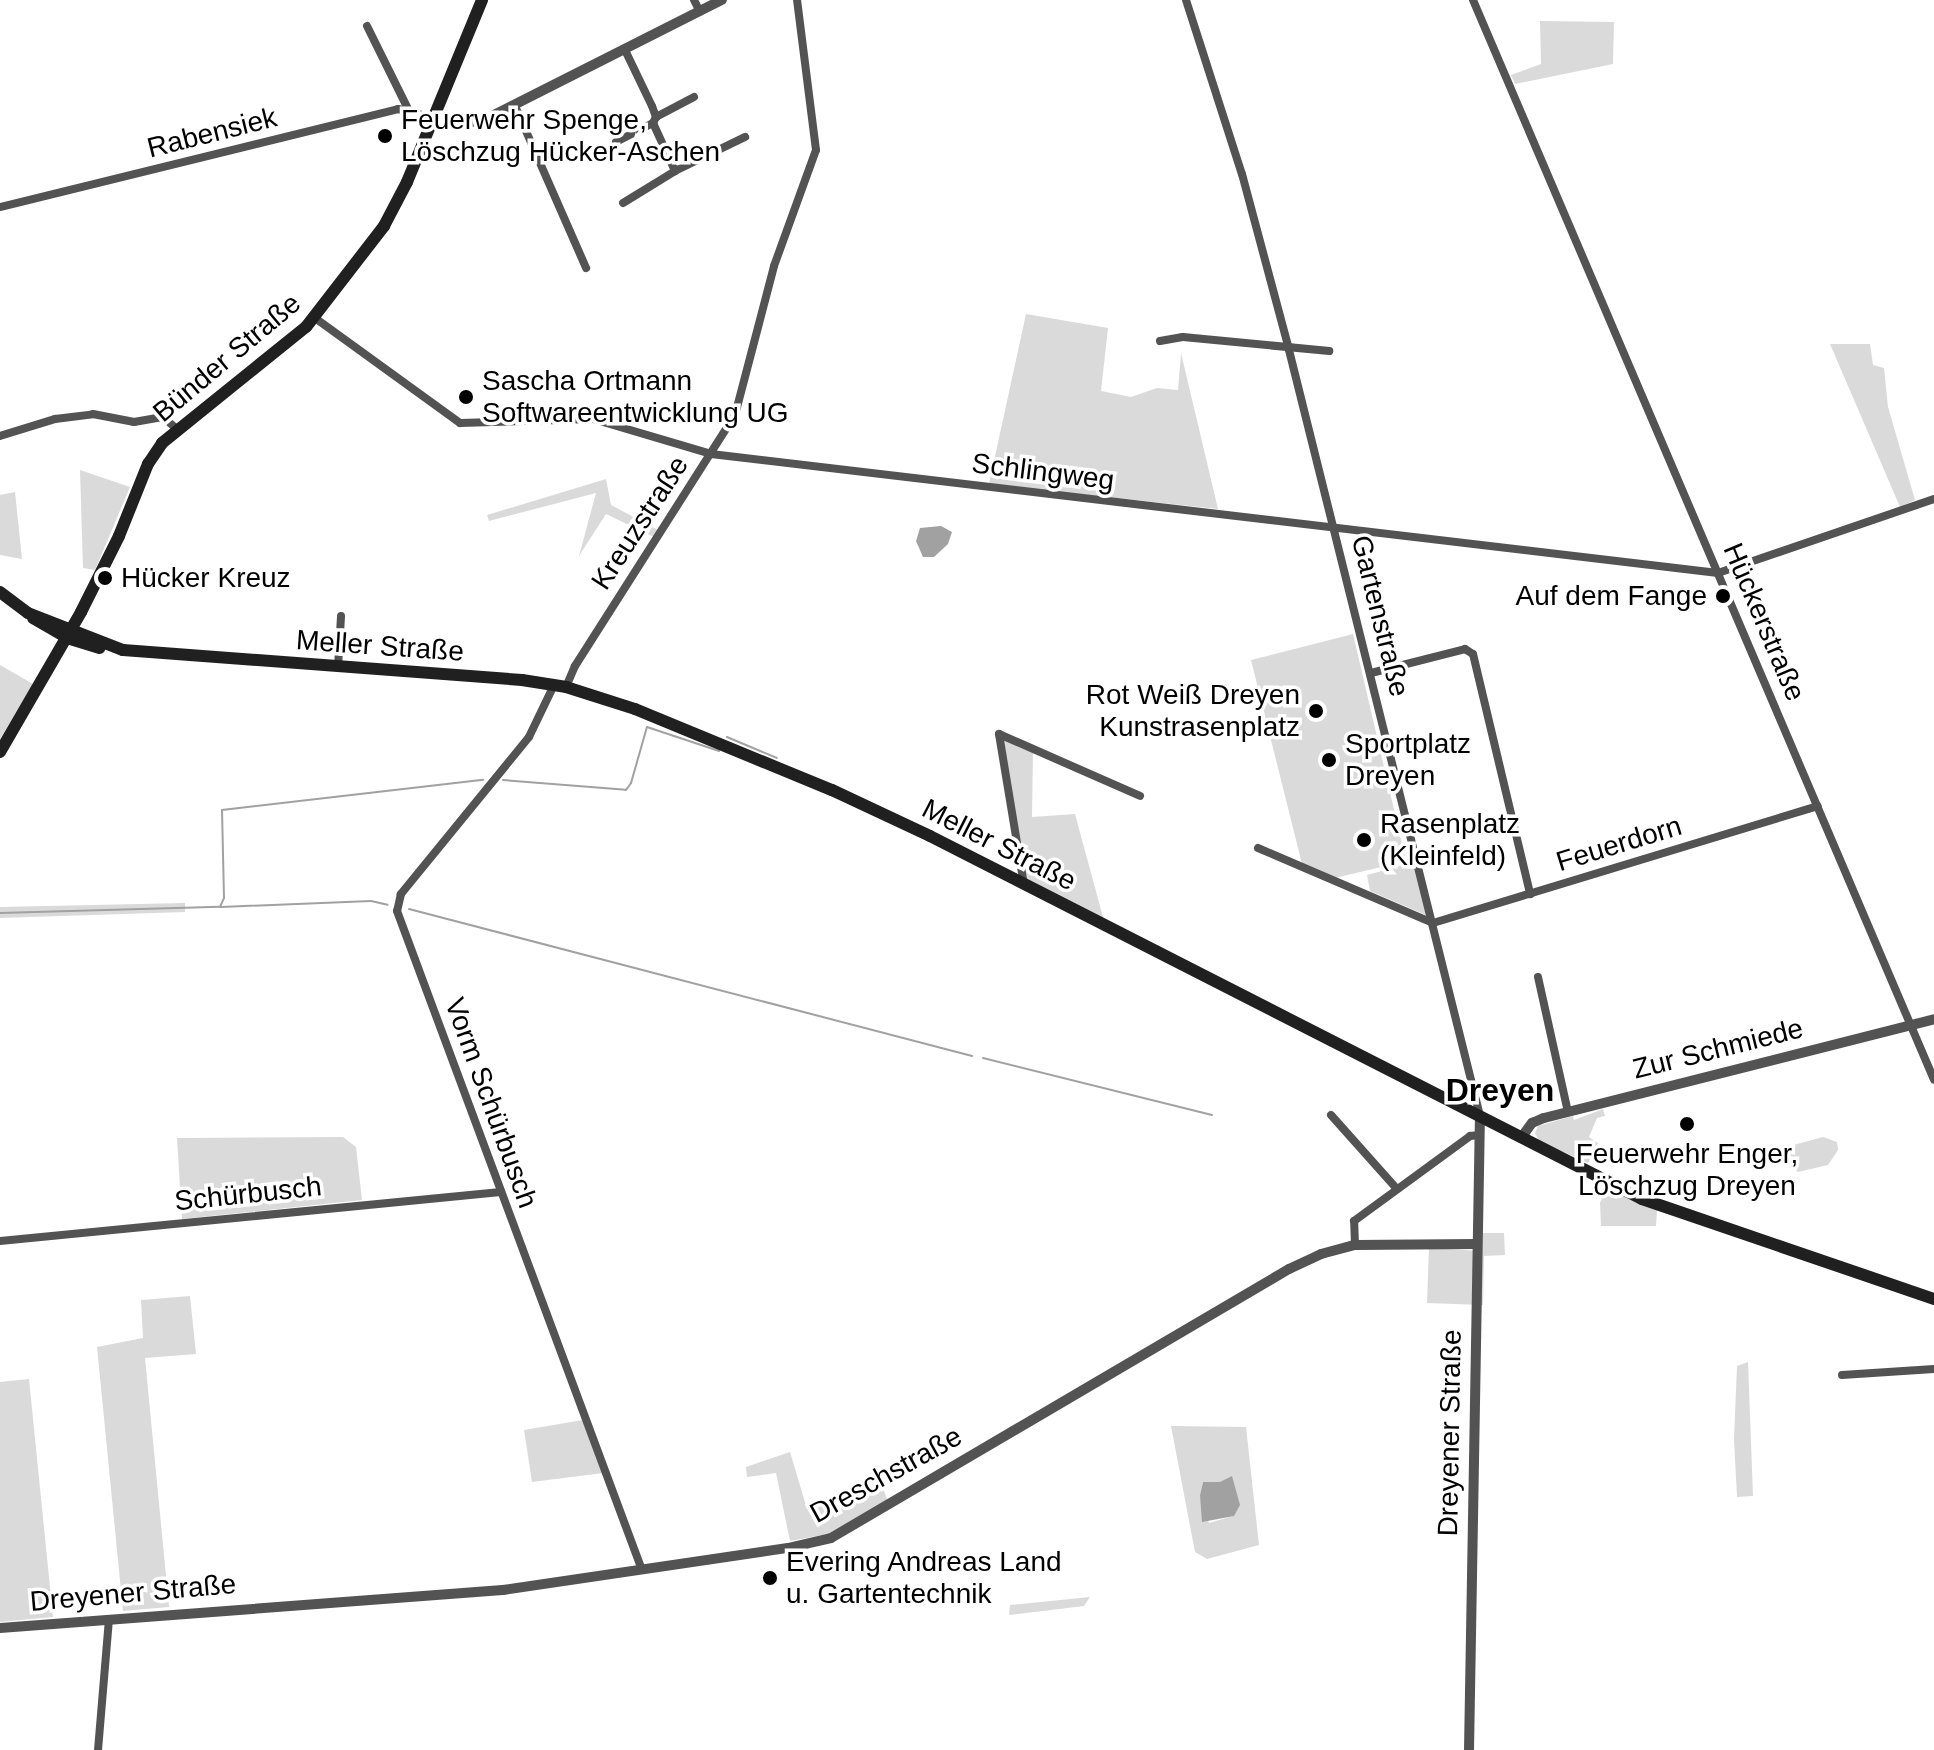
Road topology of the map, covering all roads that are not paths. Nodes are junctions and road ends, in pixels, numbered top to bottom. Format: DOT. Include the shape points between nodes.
graph roads {
  1 [pos="482,0"];
  2 [pos="694,0"];
  3 [pos="722,0"];
  4 [pos="797,0"];
  5 [pos="1186,0"];
  6 [pos="1473,0"];
  7 [pos="700,12"];
  8 [pos="367,26"];
  9 [pos="625,50"];
  10 [pos="694,97"];
  11 [pos="515,106"];
  12 [pos="408,109"];
  13 [pos="434,118"];
  14 [pos="654,120"];
  15 [pos="745,137"];
  16 [pos="616,142"];
  17 [pos="675,171"];
  18 [pos="623,203"];
  19 [pos="0,207"];
  20 [pos="586,268"];
  21 [pos="315,318"];
  22 [pos="1160,341"];
  23 [pos="1289,350"];
  24 [pos="1329,351"];
  25 [pos="177,429"];
  26 [pos="0,436"];
  27 [pos="711,454"];
  28 [pos="1934,499"];
  29 [pos="1336,529"];
  30 [pos="1718,573"];
  31 [pos="0,592"];
  32 [pos="341,616"];
  33 [pos="69,634"];
  34 [pos="338,667"];
  35 [pos="1371,673"];
  36 [pos="560,686"];
  37 [pos="0,752"];
  38 [pos="1140,796"];
  39 [pos="1818,806"];
  40 [pos="1258,848"];
  41 [pos="1024,885"];
  42 [pos="1530,894"];
  43 [pos="1433,923"];
  44 [pos="1538,977"];
  45 [pos="1934,1019"];
  46 [pos="1911,1025"];
  47 [pos="1934,1080"];
  48 [pos="1568,1112"];
  49 [pos="1331,1115"];
  50 [pos="1480,1116"];
  51 [pos="1479,1135"];
  52 [pos="1521,1138"];
  53 [pos="1396,1188"];
  54 [pos="501,1192"];
  55 [pos="0,1241"];
  56 [pos="1477,1244"];
  57 [pos="1355,1245"];
  58 [pos="1934,1299"];
  59 [pos="1934,1369"];
  60 [pos="1842,1375"];
  61 [pos="642,1570"];
  62 [pos="271,1606"];
  63 [pos="109,1619"];
  64 [pos="0,1628"];
  65 [pos="98,1750"];
  66 [pos="1469,1750"];
  1 -- 13 [label="main road, Bünder Straße"];
  2 -- 7 [label="street"];
  3 -- 7 [label="street"];
  4 -- 27 [label="street, Kreuzstraße" via="816,150 774,266 735,415"];
  5 -- 23 [label="street, Gartenstraße" via="1242,174"];
  6 -- 30 [label="street, Hückerstraße"];
  7 -- 9 [label="street"];
  8 -- 12 [label="street"];
  9 -- 11 [label="street"];
  9 -- 14 [label="street"];
  10 -- 14 [label="street"];
  11 -- 13 [label="street" via="463,124"];
  11 -- 20 [label="street"];
  12 -- 13 [label="street"];
  12 -- 19 [label="street, Rabensiek"];
  13 -- 21 [label="main road, Bünder Straße" via="384,226"];
  14 -- 16 [label="street"];
  14 -- 17 [label="street"];
  15 -- 17 [label="street"];
  17 -- 18 [label="street"];
  21 -- 25 [label="main road, Bünder Straße"];
  21 -- 27 [label="street, Schlingweg" via="460,423 593,419"];
  22 -- 23 [label="street" via="1183,337"];
  23 -- 24 [label="street"];
  23 -- 29 [label="street, Gartenstraße"];
  25 -- 26 [label="street" via="163,417 134,422 93,414"];
  25 -- 33 [label="main road, Bünder Straße" via="148,464 119,536"];
  27 -- 29 [label="street, Schlingweg"];
  27 -- 36 [label="street, Kreuzstraße"];
  28 -- 30 [label="street"];
  29 -- 30 [label="street, Schlingweg"];
  29 -- 35 [label="street, Gartenstraße"];
  30 -- 39 [label="street, Hückerstraße"];
  31 -- 33 [label="main road, Meller Straße"];
  32 -- 34 [label="street"];
  33 -- 34 [label="main road, Meller Straße" via="123,650"];
  33 -- 37 [label="main road, Bünder Straße"];
  34 -- 36 [label="main road, Meller Straße"];
  35 -- 42 [label="street" via="1465,649 1473,654"];
  35 -- 43 [label="street, Gartenstraße"];
  36 -- 41 [label="main road, Meller Straße" via="662,719 806,779"];
  36 -- 54 [label="street, Vorm Schürbusch" via="529,737 398,904"];
  38 -- 41 [label="street" via="999,734"];
  39 -- 42 [label="street, Feuerdorn"];
  39 -- 46 [label="street, Hückerstraße"];
  40 -- 43 [label="street"];
  41 -- 50 [label="main road, Meller Straße"];
  42 -- 43 [label="street, Feuerdorn"];
  43 -- 50 [label="street, Gartenstraße"];
  44 -- 48 [label="street"];
  45 -- 46 [label="street, Zur Schmiede"];
  46 -- 47 [label="street, Hückerstraße"];
  46 -- 48 [label="street, Zur Schmiede"];
  48 -- 52 [label="street, Zur Schmiede" via="1538,1120"];
  49 -- 53 [label="street"];
  50 -- 51 [label="street, Dreyener Straße"];
  50 -- 52 [label="main road, Meller Straße"];
  51 -- 53 [label="street" via="1470,1136"];
  51 -- 56 [label="street, Dreyener Straße"];
  52 -- 58 [label="main road, Meller Straße" via="1642,1199"];
  53 -- 57 [label="street" via="1354,1221"];
  54 -- 55 [label="street, Schürbusch"];
  54 -- 61 [label="street, Vorm Schürbusch"];
  56 -- 57 [label="street, Dreschstraße"];
  56 -- 66 [label="street, Dreyener Straße"];
  57 -- 61 [label="street, Dreschstraße" via="1289,1269 831,1538"];
  59 -- 60 [label="street"];
  61 -- 62 [label="street, Dreschstraße" via="503,1590"];
  62 -- 63 [label="street, Dreyener Straße"];
  63 -- 64 [label="street, Dreyener Straße"];
  63 -- 65 [label="street"];
}
